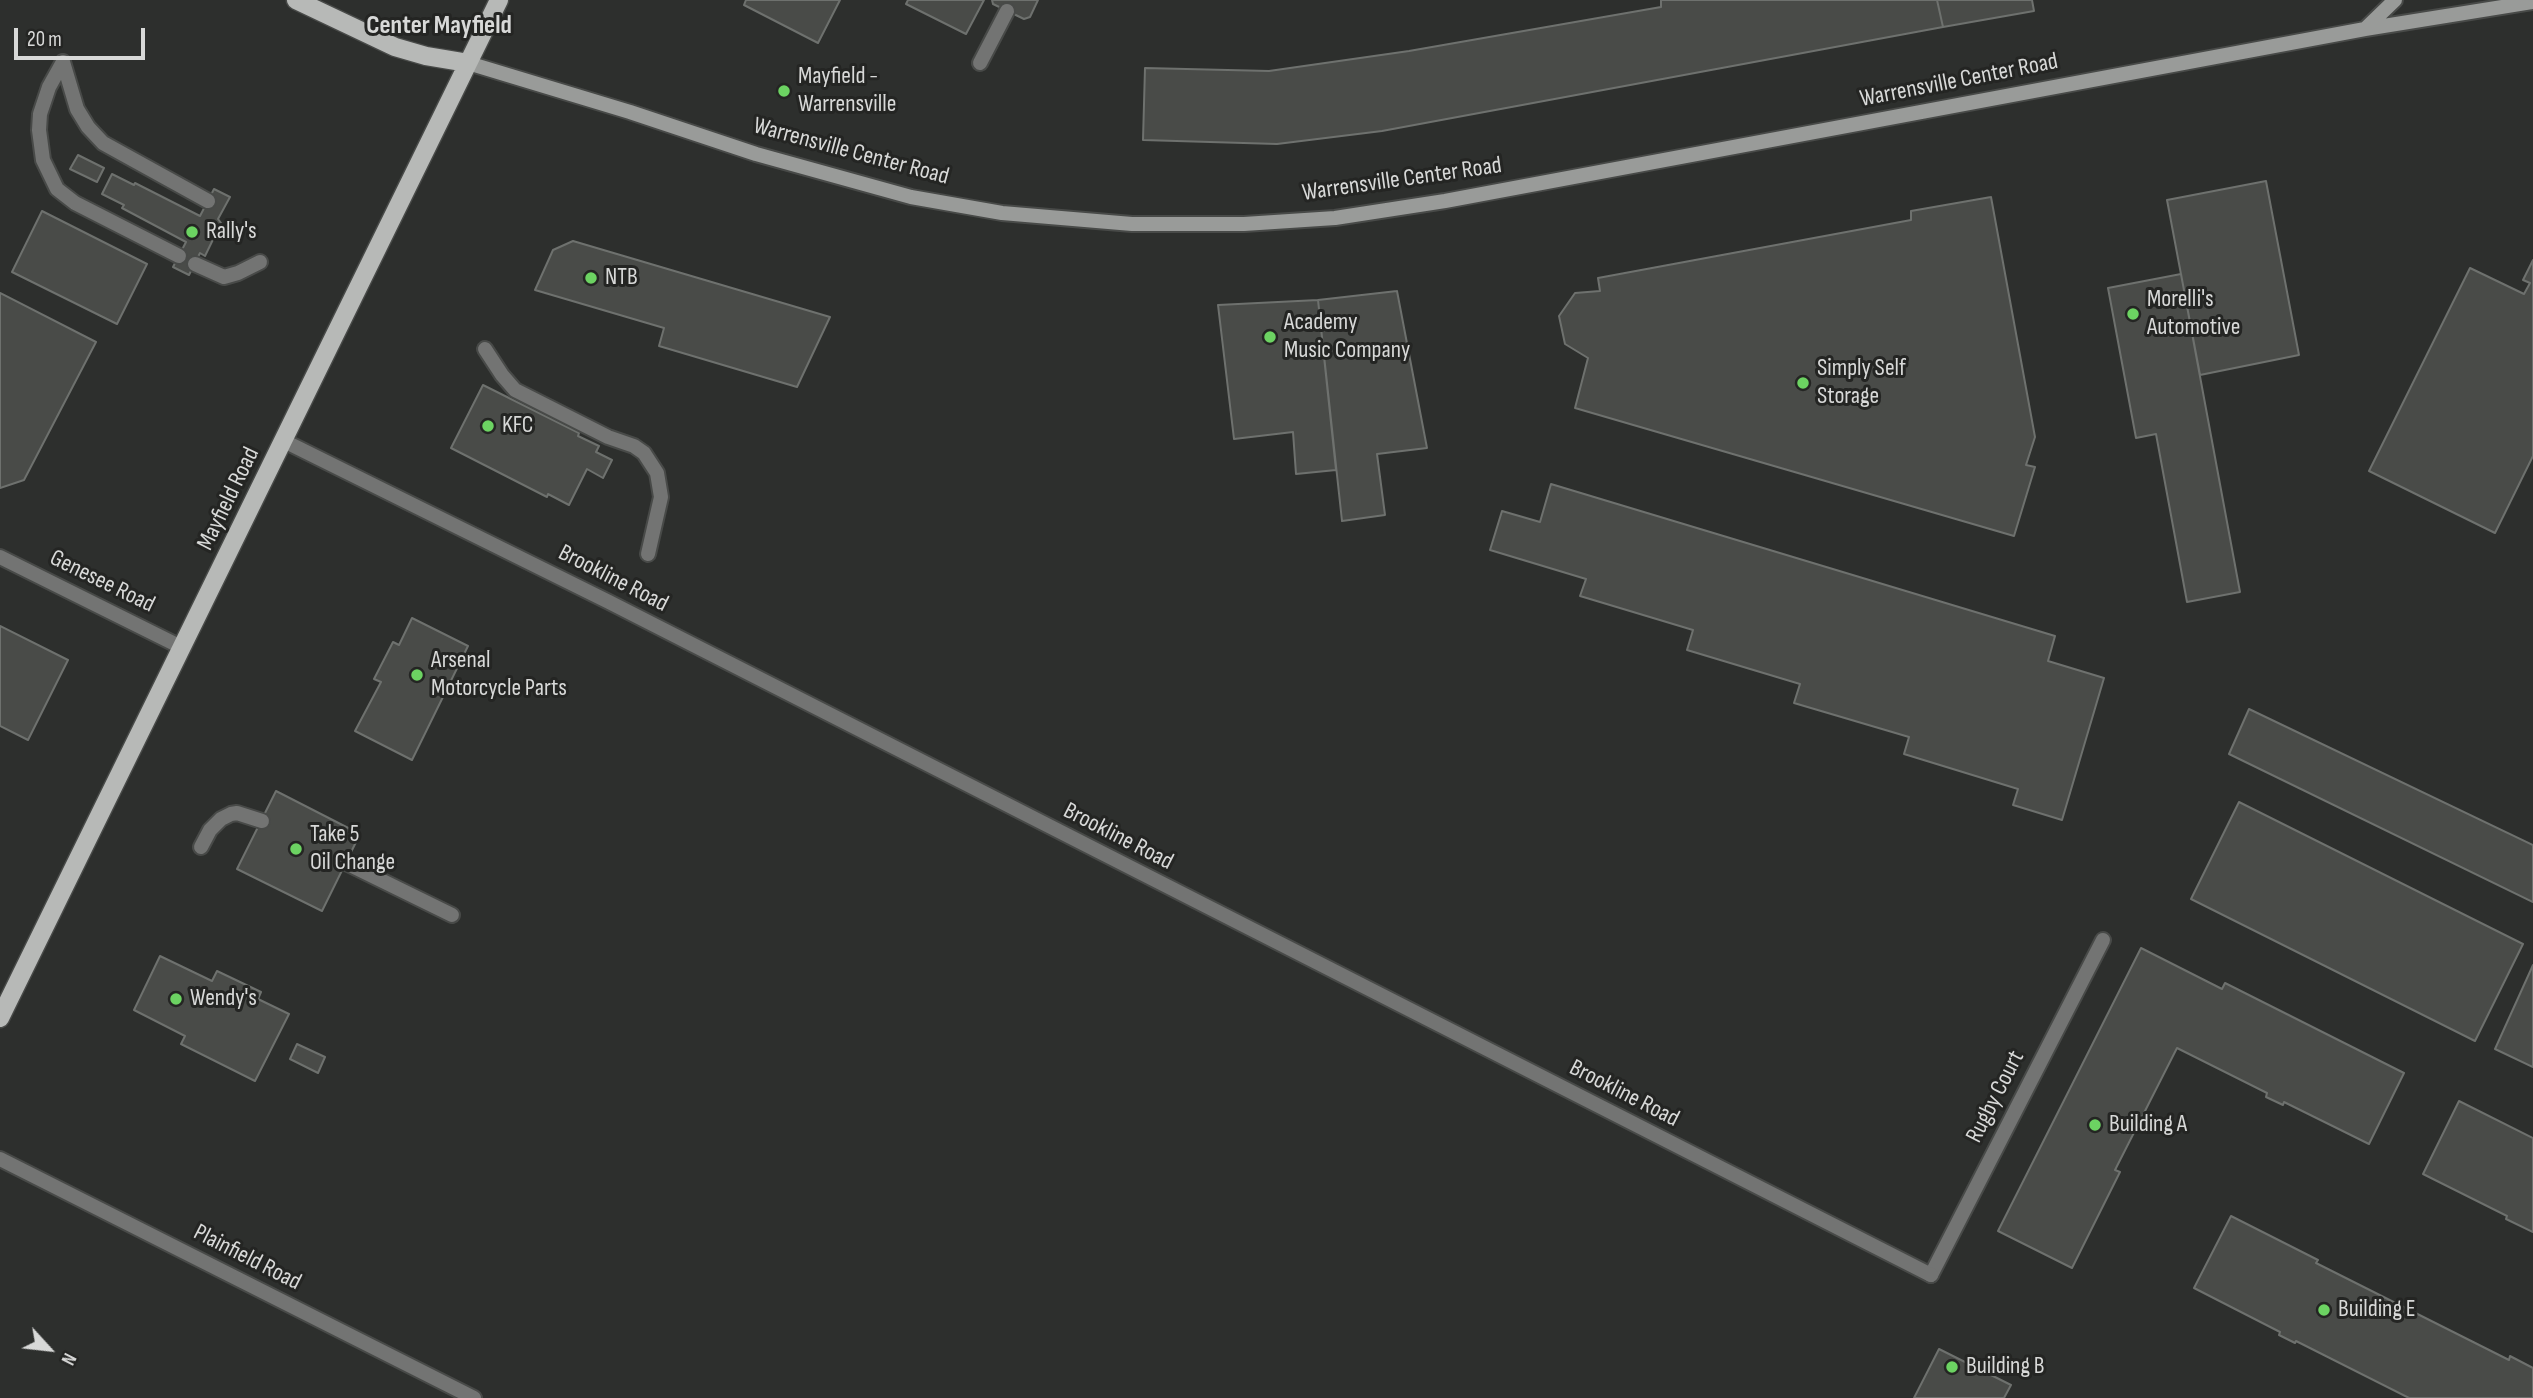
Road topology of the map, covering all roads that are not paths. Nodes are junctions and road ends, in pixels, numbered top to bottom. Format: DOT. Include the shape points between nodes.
graph roads {
  1 [pos="296,0"];
  2 [pos="499,0"];
  3 [pos="2395,0"];
  4 [pos="2533,2"];
  5 [pos="1007,11"];
  6 [pos="2365,29"];
  7 [pos="979,62"];
  8 [pos="468,63"];
  9 [pos="208,201"];
  10 [pos="179,256"];
  11 [pos="260,262"];
  12 [pos="195,264"];
  13 [pos="485,349"];
  14 [pos="284,441"];
  15 [pos="649,554"];
  16 [pos="0,557"];
  17 [pos="183,648"];
  18 [pos="261,821"];
  19 [pos="201,847"];
  20 [pos="346,863"];
  21 [pos="452,915"];
  22 [pos="2103,940"];
  23 [pos="0,1018"];
  24 [pos="0,1159"];
  25 [pos="1931,1275"];
  26 [pos="474,1398"];
  1 -- 8 [label="main road, Warrensville Center Road" via="395,47"];
  2 -- 8 [label="main road, Mayfield Road"];
  3 -- 6 [label="main road"];
  4 -- 6 [label="main road, Warrensville Center Road"];
  5 -- 7 [label="street"];
  6 -- 8 [label="main road, Warrensville Center Road" via="1445,201 1335,218 1244,224 1121,223 1002,213 911,197 803,169"];
  8 -- 14 [label="main road, Mayfield Road"];
  9 -- 10 [label="street" via="103,143 77,109 63,62 40,114 40,145 49,175 75,203"];
  11 -- 12 [label="street" via="224,276"];
  13 -- 15 [label="street" via="515,390 644,453 657,473 661,497"];
  14 -- 17 [label="main road, Mayfield Road"];
  14 -- 25 [label="street, Brookline Road"];
  16 -- 17 [label="street, Genesee Road"];
  17 -- 23 [label="main road, Mayfield Road"];
  18 -- 19 [label="street" via="231,814 210,830"];
  20 -- 21 [label="street"];
  22 -- 25 [label="street, Rugby Court"];
  24 -- 26 [label="street, Plainfield Road"];
}
